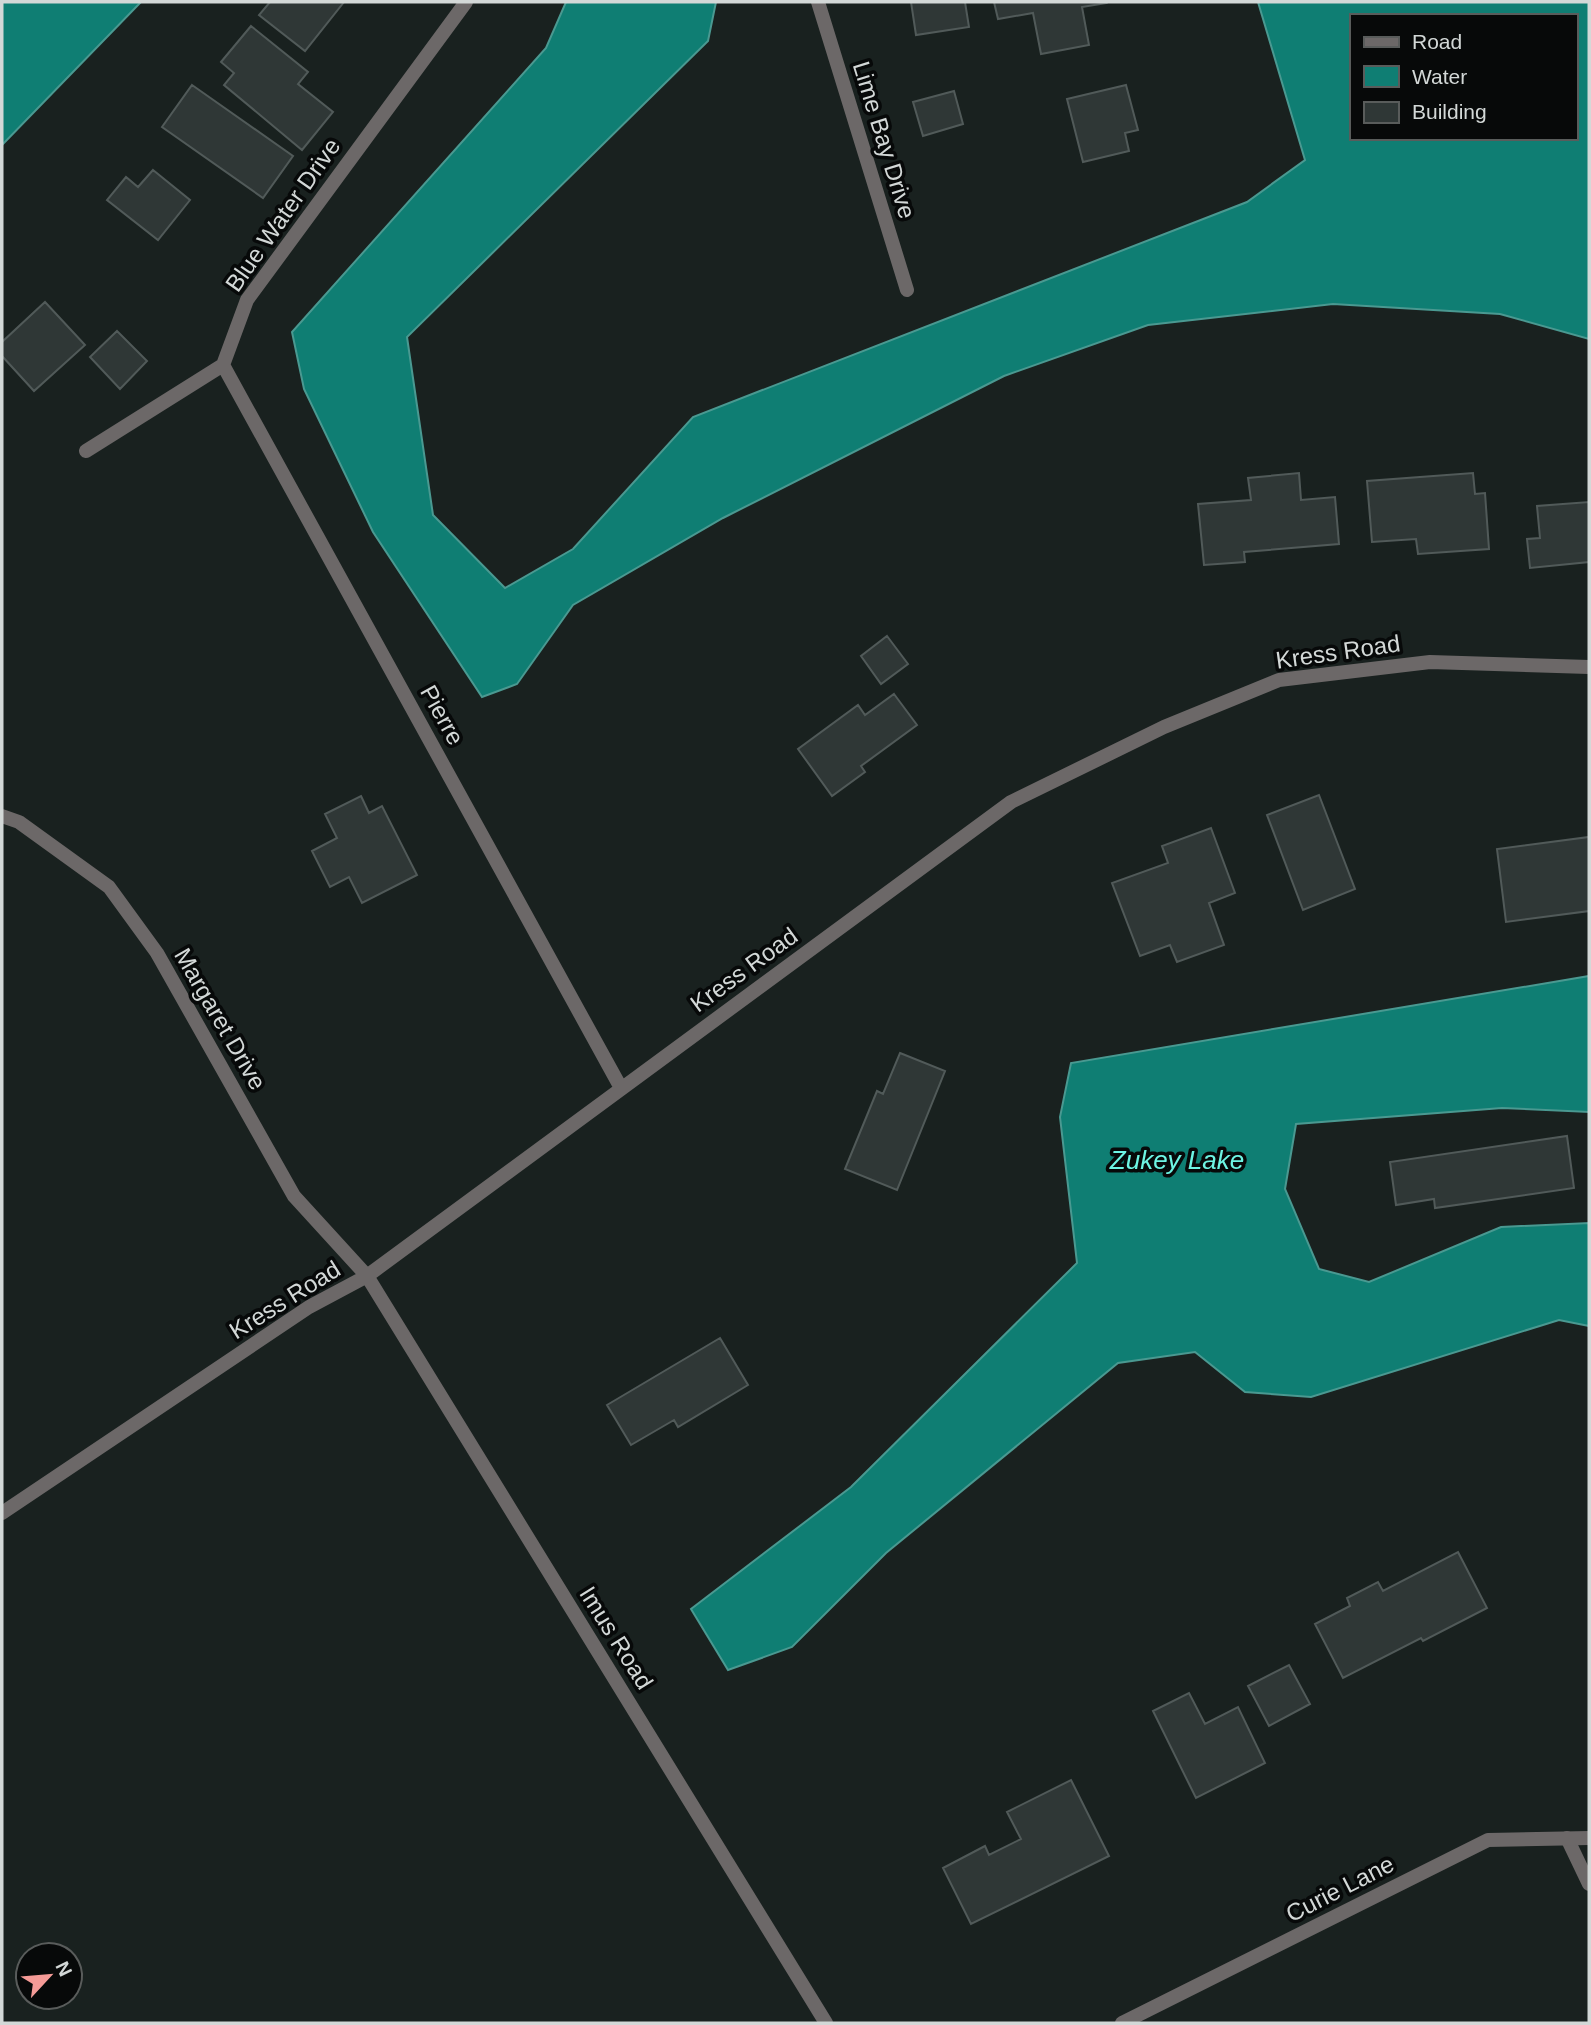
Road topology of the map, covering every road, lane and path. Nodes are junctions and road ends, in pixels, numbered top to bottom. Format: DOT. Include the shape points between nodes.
graph roads {
  1 [pos="466,2"];
  2 [pos="818,2"];
  3 [pos="907,290"];
  4 [pos="223,365"];
  5 [pos="86,451"];
  6 [pos="1589,667"];
  7 [pos="2,816"];
  8 [pos="621,1087"];
  9 [pos="367,1276"];
  10 [pos="2,1514"];
  11 [pos="1567,1838"];
  12 [pos="1589,1838"];
  13 [pos="1589,1884"];
  14 [pos="826,2023"];
  15 [pos="1122,2023"];
  1 -- 4 [label="street, Blue Water Drive" via="247,300"];
  2 -- 3 [label="street, Lime Bay Drive"];
  4 -- 5 [label="street"];
  4 -- 8 [label="street, Pierre"];
  6 -- 8 [label="street, Kress Road" via="1430,662 1279,680 1164,727 1011,803"];
  7 -- 9 [label="street, Margaret Drive" via="19,822 109,887 157,953 294,1196"];
  8 -- 9 [label="street, Kress Road"];
  9 -- 10 [label="street, Kress Road" via="309,1307"];
  9 -- 14 [label="street, Imus Road"];
  11 -- 12 [label="street, Curie Lane"];
  11 -- 13 [label="street"];
  11 -- 15 [label="street, Curie Lane" via="1488,1840"];
}
